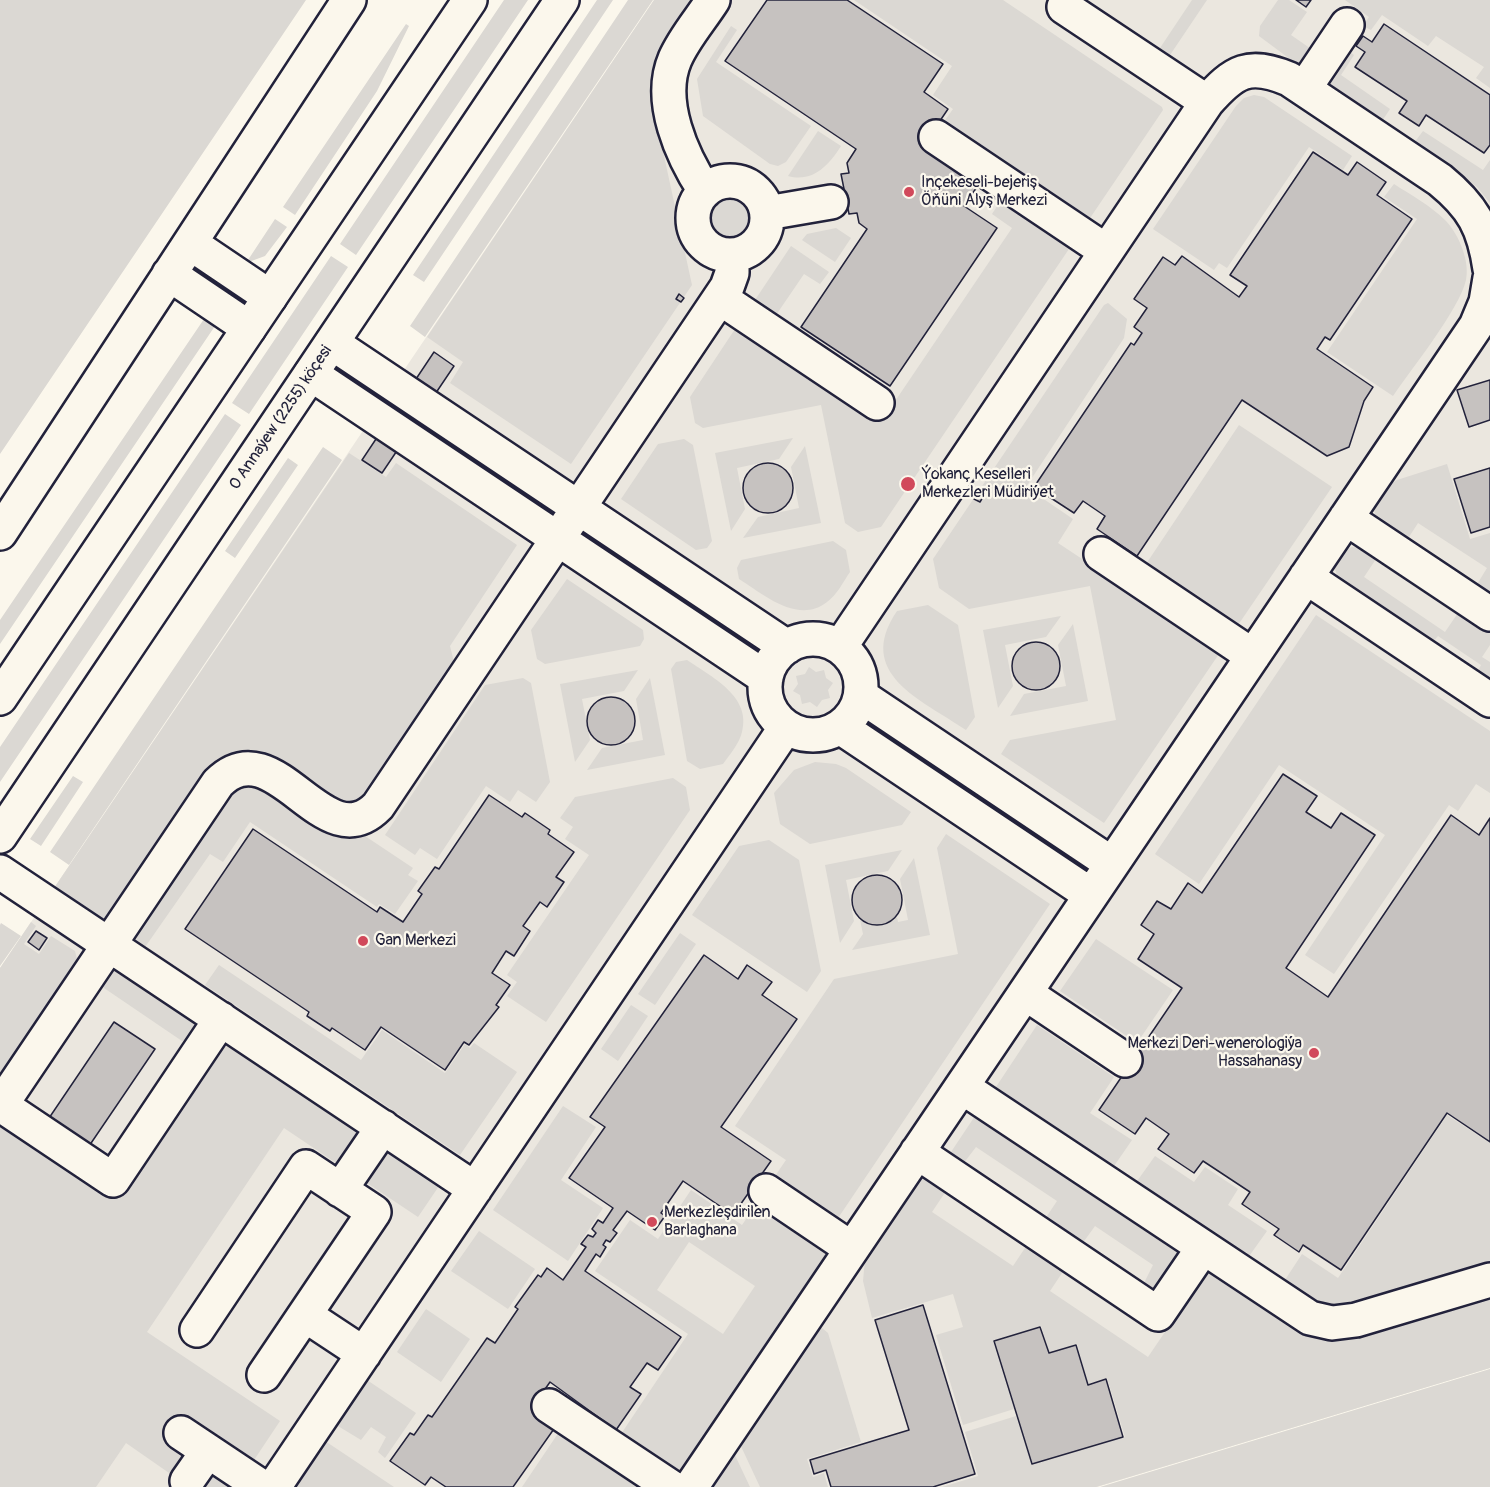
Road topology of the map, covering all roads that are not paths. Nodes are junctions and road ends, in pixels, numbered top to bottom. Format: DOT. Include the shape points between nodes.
graph roads {
  1 [pos="349,0"];
  2 [pos="470,0"];
  3 [pos="562,0"];
  4 [pos="713,0"];
  5 [pos="1064,7"];
  6 [pos="1347,25"];
  7 [pos="1304,89"];
  8 [pos="1207,102"];
  9 [pos="936,137"];
  10 [pos="705,191"];
  11 [pos="831,202"];
  12 [pos="767,213"];
  13 [pos="190,243"];
  14 [pos="1106,251"];
  15 [pos="732,255"];
  16 [pos="1490,269"];
  17 [pos="169,274"];
  18 [pos="1490,278"];
  19 [pos="270,297"];
  20 [pos="720,298"];
  21 [pos="249,328"];
  22 [pos="332,343"];
  23 [pos="311,374"];
  24 [pos="878,404"];
  25 [pos="579,508"];
  26 [pos="1346,518"];
  27 [pos="0,533"];
  28 [pos="558,539"];
  29 [pos="1101,554"];
  30 [pos="1306,577"];
  31 [pos="1490,614"];
  32 [pos="787,647"];
  33 [pos="840,647"];
  34 [pos="1253,656"];
  35 [pos="766,678"];
  36 [pos="861,696"];
  37 [pos="0,698"];
  38 [pos="1490,700"];
  39 [pos="786,727"];
  40 [pos="840,727"];
  41 [pos="0,836"];
  42 [pos="1112,864"];
  43 [pos="0,872"];
  44 [pos="1091,895"];
  45 [pos="109,945"];
  46 [pos="1025,993"];
  47 [pos="221,1019"];
  48 [pos="1125,1060"];
  49 [pos="962,1087"];
  50 [pos="383,1127"];
  51 [pos="918,1152"];
  52 [pos="475,1189"];
  53 [pos="340,1190"];
  54 [pos="766,1191"];
  55 [pos="1203,1248"];
  56 [pos="852,1249"];
  57 [pos="1490,1280"];
  58 [pos="305,1315"];
  59 [pos="197,1330"];
  60 [pos="364,1354"];
  61 [pos="264,1375"];
  62 [pos="549,1406"];
  63 [pos="181,1433"];
  64 [pos="208,1451"];
  65 [pos="187,1481"];
  66 [pos="262,1487"];
  67 [pos="274,1487"];
  68 [pos="671,1487"];
  69 [pos="691,1487"];
  1 -- 13 [label="main road"];
  2 -- 19 [label="main road"];
  3 -- 22 [label="main road, O Annaýew (2255) köçesi"];
  4 -- 10 [label="main road" via="675,59 670,76 673,120 680,144"];
  5 -- 8 [label="main road"];
  6 -- 7 [label="main road"];
  7 -- 8 [label="main road" via="1267,70 1246,70 1224,82"];
  7 -- 16 [label="main road" via="1461,197 1479,221"];
  8 -- 14 [label="main road"];
  9 -- 14 [label="main road"];
  10 -- 12 [label="main road" via="721,182 734,181 755,191"];
  10 -- 15 [label="main road" via="694,206 694,230 709,249"];
  11 -- 12 [label="main road"];
  12 -- 15 [label="main road" via="766,225 754,246"];
  13 -- 17 [label="main road"];
  13 -- 19 [label="main road"];
  14 -- 33 [label="main road"];
  15 -- 20 [label="main road" via="732,273"];
  17 -- 21 [label="main road"];
  17 -- 27 [label="main road"];
  18 -- 26 [label="main road" via="1476,326"];
  19 -- 21 [label="main road"];
  20 -- 24 [label="main road"];
  20 -- 25 [label="main road"];
  21 -- 37 [label="main road"];
  22 -- 23 [label="main road, O Annaýew (2255) köçesi"];
  22 -- 25 [label="main road"];
  23 -- 28 [label="main road"];
  23 -- 41 [label="main road, O Annaýew (2255) köçesi"];
  25 -- 28 [label="main road"];
  25 -- 32 [label="main road"];
  26 -- 30 [label="main road"];
  26 -- 31 [label="main road"];
  28 -- 35 [label="main road"];
  28 -- 45 [label="main road" via="371,814 356,821 338,819 267,773 247,767 231,771 218,783"];
  29 -- 34 [label="main road"];
  30 -- 34 [label="main road"];
  30 -- 38 [label="main road"];
  32 -- 33 [label="main road" via="807,639"];
  32 -- 35 [label="main road" via="770,665"];
  33 -- 36 [label="main road" via="856,664"];
  34 -- 42 [label="main road"];
  35 -- 39 [label="main road" via="771,710"];
  36 -- 40 [label="main road" via="850,718"];
  36 -- 42 [label="main road"];
  39 -- 40 [label="main road" via="808,735"];
  39 -- 52 [label="main road"];
  40 -- 44 [label="main road"];
  42 -- 44 [label="main road"];
  43 -- 45 [label="main road"];
  44 -- 46 [label="main road"];
  45 -- 47 [label="main road"];
  45 -- 47 [label="main road" via="1,1106 113,1180"];
  46 -- 48 [label="main road"];
  46 -- 49 [label="main road"];
  47 -- 50 [label="main road"];
  49 -- 51 [label="main road"];
  49 -- 55 [label="main road"];
  50 -- 52 [label="main road"];
  50 -- 53 [label="main road"];
  51 -- 55 [label="main road" via="1158,1314"];
  51 -- 56 [label="main road"];
  52 -- 60 [label="main road"];
  53 -- 58 [label="main road" via="374,1212"];
  53 -- 59 [label="main road" via="306,1167"];
  54 -- 56 [label="main road"];
  55 -- 57 [label="main road" via="1300,1313 1322,1322 1356,1320"];
  56 -- 69 [label="main road"];
  58 -- 60 [label="main road"];
  58 -- 61 [label="main road"];
  60 -- 67 [label="main road"];
  62 -- 68 [label="main road"];
  63 -- 64 [label="main road"];
  64 -- 65 [label="main road"];
  64 -- 66 [label="main road"];
}
